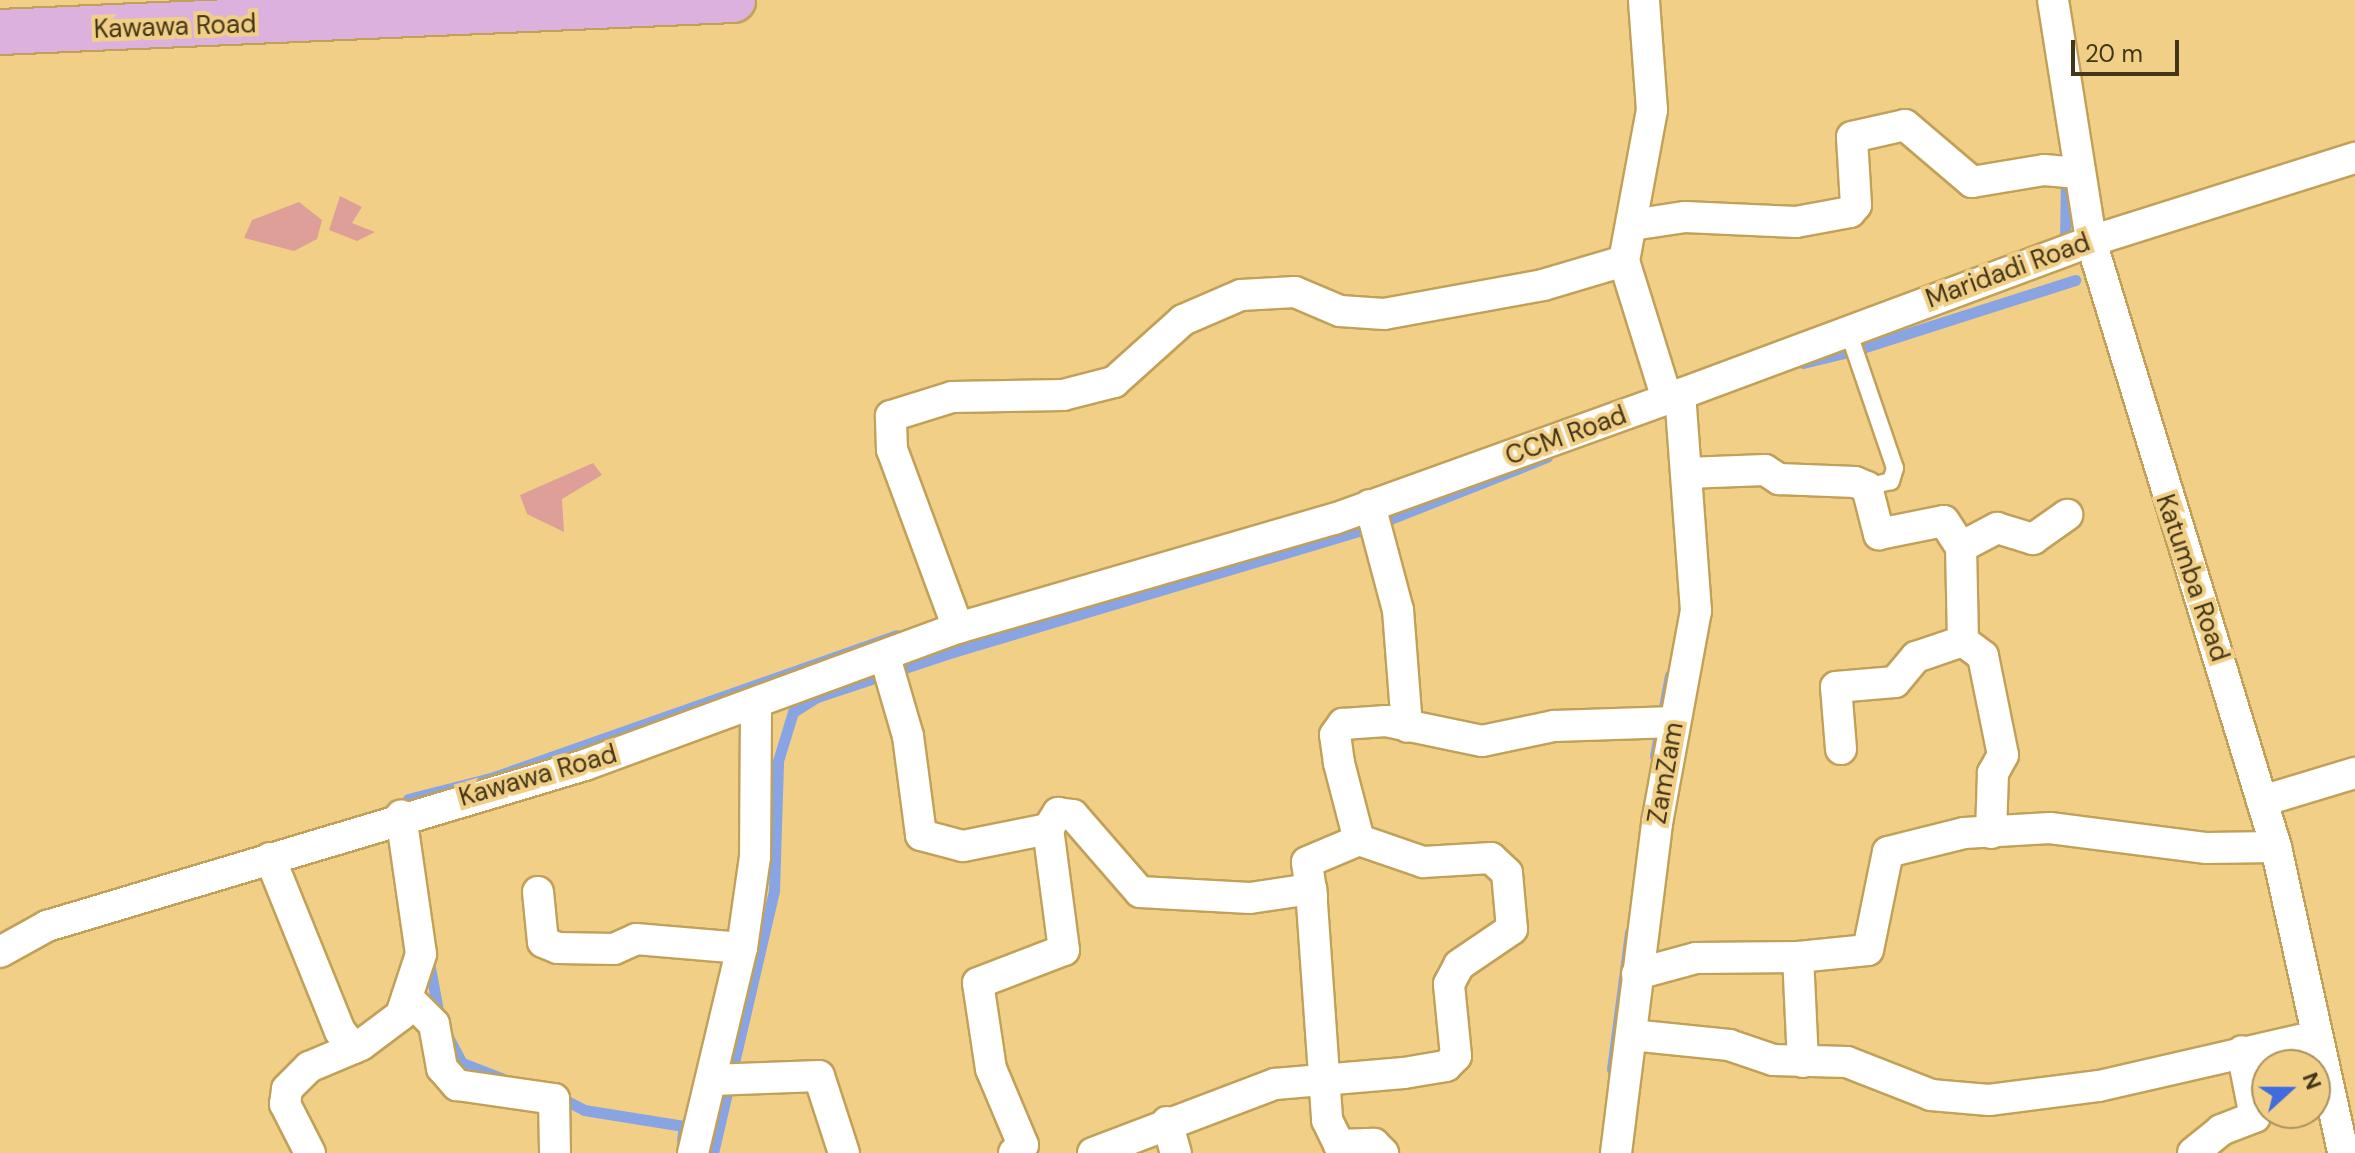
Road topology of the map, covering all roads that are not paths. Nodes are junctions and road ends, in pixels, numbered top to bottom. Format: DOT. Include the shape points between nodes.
graph roads {
  1 [pos="733,0"];
  2 [pos="1644,0"];
  3 [pos="2053,0"];
  4 [pos="0,32"];
  5 [pos="2355,158"];
  6 [pos="2079,173"];
  7 [pos="1632,225"];
  8 [pos="2091,241"];
  9 [pos="1624,261"];
  10 [pos="1847,328"];
  11 [pos="1673,396"];
  12 [pos="1686,473"];
  13 [pos="1867,487"];
  14 [pos="1370,505"];
  15 [pos="2067,515"];
  16 [pos="1961,547"];
  17 [pos="1074,594"];
  18 [pos="958,628"];
  19 [pos="1963,641"];
  20 [pos="885,657"];
  21 [pos="756,705"];
  22 [pos="1675,722"];
  23 [pos="1407,727"];
  24 [pos="1841,749"];
  25 [pos="2355,773"];
  26 [pos="2262,801"];
  27 [pos="401,815"];
  28 [pos="1048,829"];
  29 [pos="1991,833"];
  30 [pos="1359,840"];
  31 [pos="2276,847"];
  32 [pos="270,858"];
  33 [pos="1311,889"];
  34 [pos="538,892"];
  35 [pos="742,948"];
  36 [pos="0,952"];
  37 [pos="1798,957"];
  38 [pos="1637,974"];
  39 [pos="407,997"];
  40 [pos="1631,1035"];
  41 [pos="2317,1036"];
  42 [pos="354,1048"];
  43 [pos="2242,1051"];
  44 [pos="1803,1062"];
  45 [pos="1324,1075"];
  46 [pos="711,1080"];
  47 [pos="1167,1122"];
  48 [pos="310,1153"];
  49 [pos="555,1153"];
  50 [pos="693,1153"];
  51 [pos="844,1153"];
  52 [pos="1014,1153"];
  53 [pos="1093,1153"];
  54 [pos="1176,1153"];
  55 [pos="1383,1153"];
  56 [pos="1616,1153"];
  57 [pos="2193,1153"];
  58 [pos="2343,1153"];
  1 -- 4 [label="main road, Kawawa Road"];
  2 -- 7 [label="street" via="1652,110"];
  3 -- 6 [label="street, Katumba Road"];
  5 -- 8 [label="street, Maridadi Road"];
  6 -- 7 [label="street" via="2044,170 1972,182 1905,125 1852,137 1856,205 1850,212 1796,222 1685,217"];
  6 -- 8 [label="street, Katumba Road"];
  7 -- 9 [label="street"];
  8 -- 10 [label="street, Maridadi Road"];
  8 -- 26 [label="street, Katumba Road"];
  9 -- 11 [label="street"];
  9 -- 18 [label="street" via="1543,285 1384,314 1340,311 1295,292 1241,295 1183,320 1114,382 1063,395 952,397 891,416 892,450"];
  10 -- 11 [label="street, Maridadi Road"];
  10 -- 13 [label="lane" via="1895,468 1891,481"];
  11 -- 12 [label="street, ZamZam"];
  11 -- 14 [label="street, CCM Road"];
  12 -- 13 [label="street" via="1765,470 1779,479"];
  12 -- 22 [label="street, ZamZam" via="1696,611"];
  13 -- 16 [label="street" via="1879,534 1944,521"];
  14 -- 17 [label="street, CCM Road"];
  14 -- 23 [label="street" via="1398,610"];
  15 -- 16 [label="street" via="2033,539 1997,528"];
  16 -- 19 [label="street"];
  17 -- 18 [label="street, Kawawa Road"];
  18 -- 20 [label="street, Kawawa Road"];
  19 -- 24 [label="street" via="1916,657 1895,682 1836,687"];
  19 -- 29 [label="street" via="1983,656 2003,755 1993,773"];
  20 -- 21 [label="street, Kawawa Road"];
  20 -- 28 [label="street" via="908,736 921,835 963,846"];
  21 -- 27 [label="street, Kawawa Road" via="585,765"];
  21 -- 35 [label="street" via="755,857"];
  22 -- 23 [label="street" via="1554,726 1482,741"];
  22 -- 38 [label="street, ZamZam"];
  23 -- 30 [label="street" via="1365,720 1343,724 1335,735"];
  25 -- 26 [label="street"];
  26 -- 31 [label="street, Katumba Road"];
  27 -- 32 [label="street, Kawawa Road"];
  27 -- 39 [label="street" via="421,918 421,954"];
  28 -- 33 [label="street" via="1058,813 1073,815 1140,892 1250,898"];
  28 -- 52 [label="street" via="1064,950 978,983 991,1069 1023,1145"];
  29 -- 31 [label="street" via="2050,828 2207,848"];
  29 -- 37 [label="street" via="1888,852 1868,950"];
  30 -- 33 [label="street" via="1310,858 1304,866"];
  30 -- 45 [label="street" via="1423,862 1491,858 1507,873 1512,929 1453,973 1456,1056 1446,1066"];
  31 -- 41 [label="street, Katumba Road"];
  32 -- 36 [label="street, Kawawa Road" via="47,926"];
  32 -- 42 [label="street" via="340,1031"];
  33 -- 45 [label="street"];
  34 -- 35 [label="street" via="543,942 558,948 614,949 636,939"];
  35 -- 46 [label="street"];
  37 -- 38 [label="street" via="1696,958"];
  37 -- 44 [label="street"];
  38 -- 40 [label="street, ZamZam"];
  39 -- 42 [label="street" via="401,1015"];
  39 -- 49 [label="street" via="434,1024 442,1068 457,1085 554,1099"];
  40 -- 44 [label="street"];
  40 -- 56 [label="street, ZamZam"];
  41 -- 43 [label="street"];
  41 -- 58 [label="street, Katumba Road"];
  42 -- 48 [label="street" via="309,1067 287,1089 285,1104"];
  43 -- 44 [label="street" via="2099,1086 1989,1100 1931,1095 1847,1062"];
  43 -- 57 [label="street" via="2255,1117 2221,1130"];
  45 -- 47 [label="street"];
  45 -- 55 [label="street" via="1334,1141 1374,1144"];
  46 -- 50 [label="street"];
  46 -- 51 [label="street" via="819,1076"];
  47 -- 53 [label="street"];
  47 -- 54 [label="street"];
}
